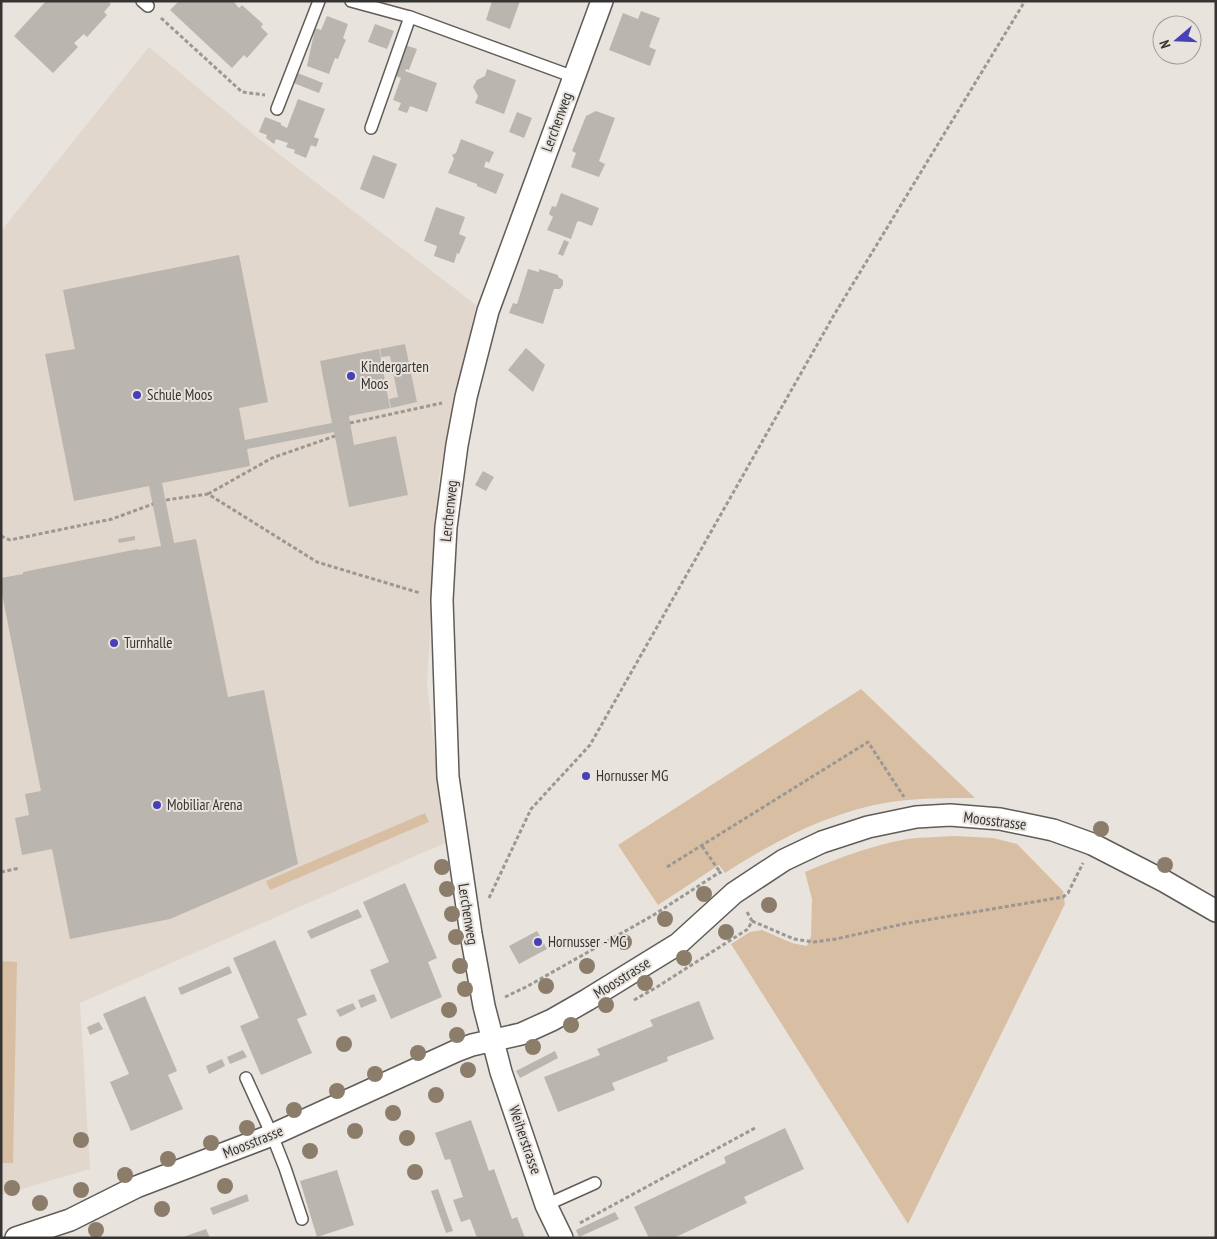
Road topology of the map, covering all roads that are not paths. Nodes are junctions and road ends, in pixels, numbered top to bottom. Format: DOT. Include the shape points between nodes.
graph roads {
  1 [pos="319,1"];
  2 [pos="351,1"];
  3 [pos="602,1"];
  4 [pos="410,18"];
  5 [pos="574,77"];
  6 [pos="277,109"];
  7 [pos="371,128"];
  8 [pos="1216,911"];
  9 [pos="492,1040"];
  10 [pos="246,1078"];
  11 [pos="272,1136"];
  12 [pos="595,1183"];
  13 [pos="546,1204"];
  14 [pos="302,1219"];
  15 [pos="561,1236"];
  16 [pos="16,1238"];
  1 -- 6 [label="lane"];
  2 -- 4 [label="lane"];
  3 -- 5 [label="street, Lerchenweg"];
  4 -- 5 [label="lane"];
  4 -- 7 [label="lane"];
  5 -- 9 [label="street, Lerchenweg" via="488,311 466,398 446,527 442,600 448,777 471,934"];
  8 -- 9 [label="street, Moosstrasse" via="1092,844 1053,830 1000,819 950,815 916,817 868,827 822,842 784,860 734,893 678,944 552,1020 521,1034"];
  9 -- 11 [label="street, Moosstrasse" via="456,1051"];
  9 -- 13 [label="street, Weiherstrasse"];
  10 -- 11 [label="lane"];
  11 -- 14 [label="lane"];
  11 -- 16 [label="street, Moosstrasse" via="136,1187 70,1220"];
  12 -- 13 [label="lane"];
  13 -- 15 [label="street, Weiherstrasse"];
}
